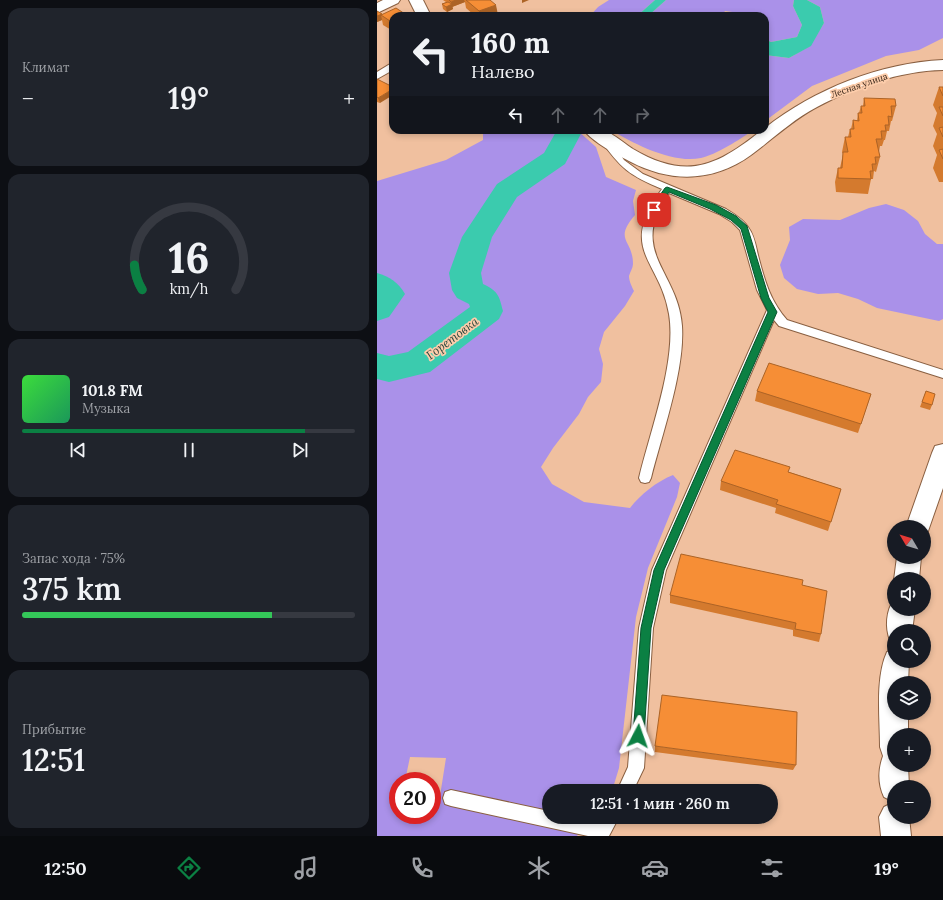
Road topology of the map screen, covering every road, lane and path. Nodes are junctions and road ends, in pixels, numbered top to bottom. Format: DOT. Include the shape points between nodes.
graph roads {
  1 [pos="393,0"];
  2 [pos="416,0"];
  3 [pos="377,9"];
  4 [pos="422,12"];
  5 [pos="943,65"];
  6 [pos="389,68"];
  7 [pos="377,76"];
  8 [pos="598,134"];
  9 [pos="768,134"];
  10 [pos="769,134"];
  11 [pos="667,189"];
  12 [pos="772,312"];
  13 [pos="943,374"];
  14 [pos="943,453"];
  15 [pos="645,478"];
  16 [pos="920,520"];
  17 [pos="895,668"];
  18 [pos="894,728"];
  19 [pos="628,784"];
  20 [pos="451,798"];
  21 [pos="607,824"];
  22 [pos="895,824"];
  23 [pos="601,834"];
  24 [pos="896,836"];
  1 -- 3 [label="street"];
  2 -- 4 [label="street"];
  5 -- 10 [label="street, Лесная улица" via="901,71 840,90 795,113"];
  6 -- 7 [label="lane"];
  8 -- 9 [label="street, Лесная улица" via="651,166 681,172 713,170 742,155"];
  8 -- 11 [label="lane" via="627,168"];
  11 -- 12 [label="lane" via="713,207 734,218 744,228 765,298"];
  11 -- 15 [label="lane" via="654,210 646,246 669,291 678,338"];
  12 -- 13 [label="lane" via="783,323 794,327"];
  12 -- 19 [label="lane" via="659,570 646,628 636,768"];
  14 -- 16 [label="street"];
  17 -- 18 [label="street"];
  20 -- 23 [label="lane"];
  21 -- 23 [label="lane"];
  22 -- 24 [label="street"];
}
